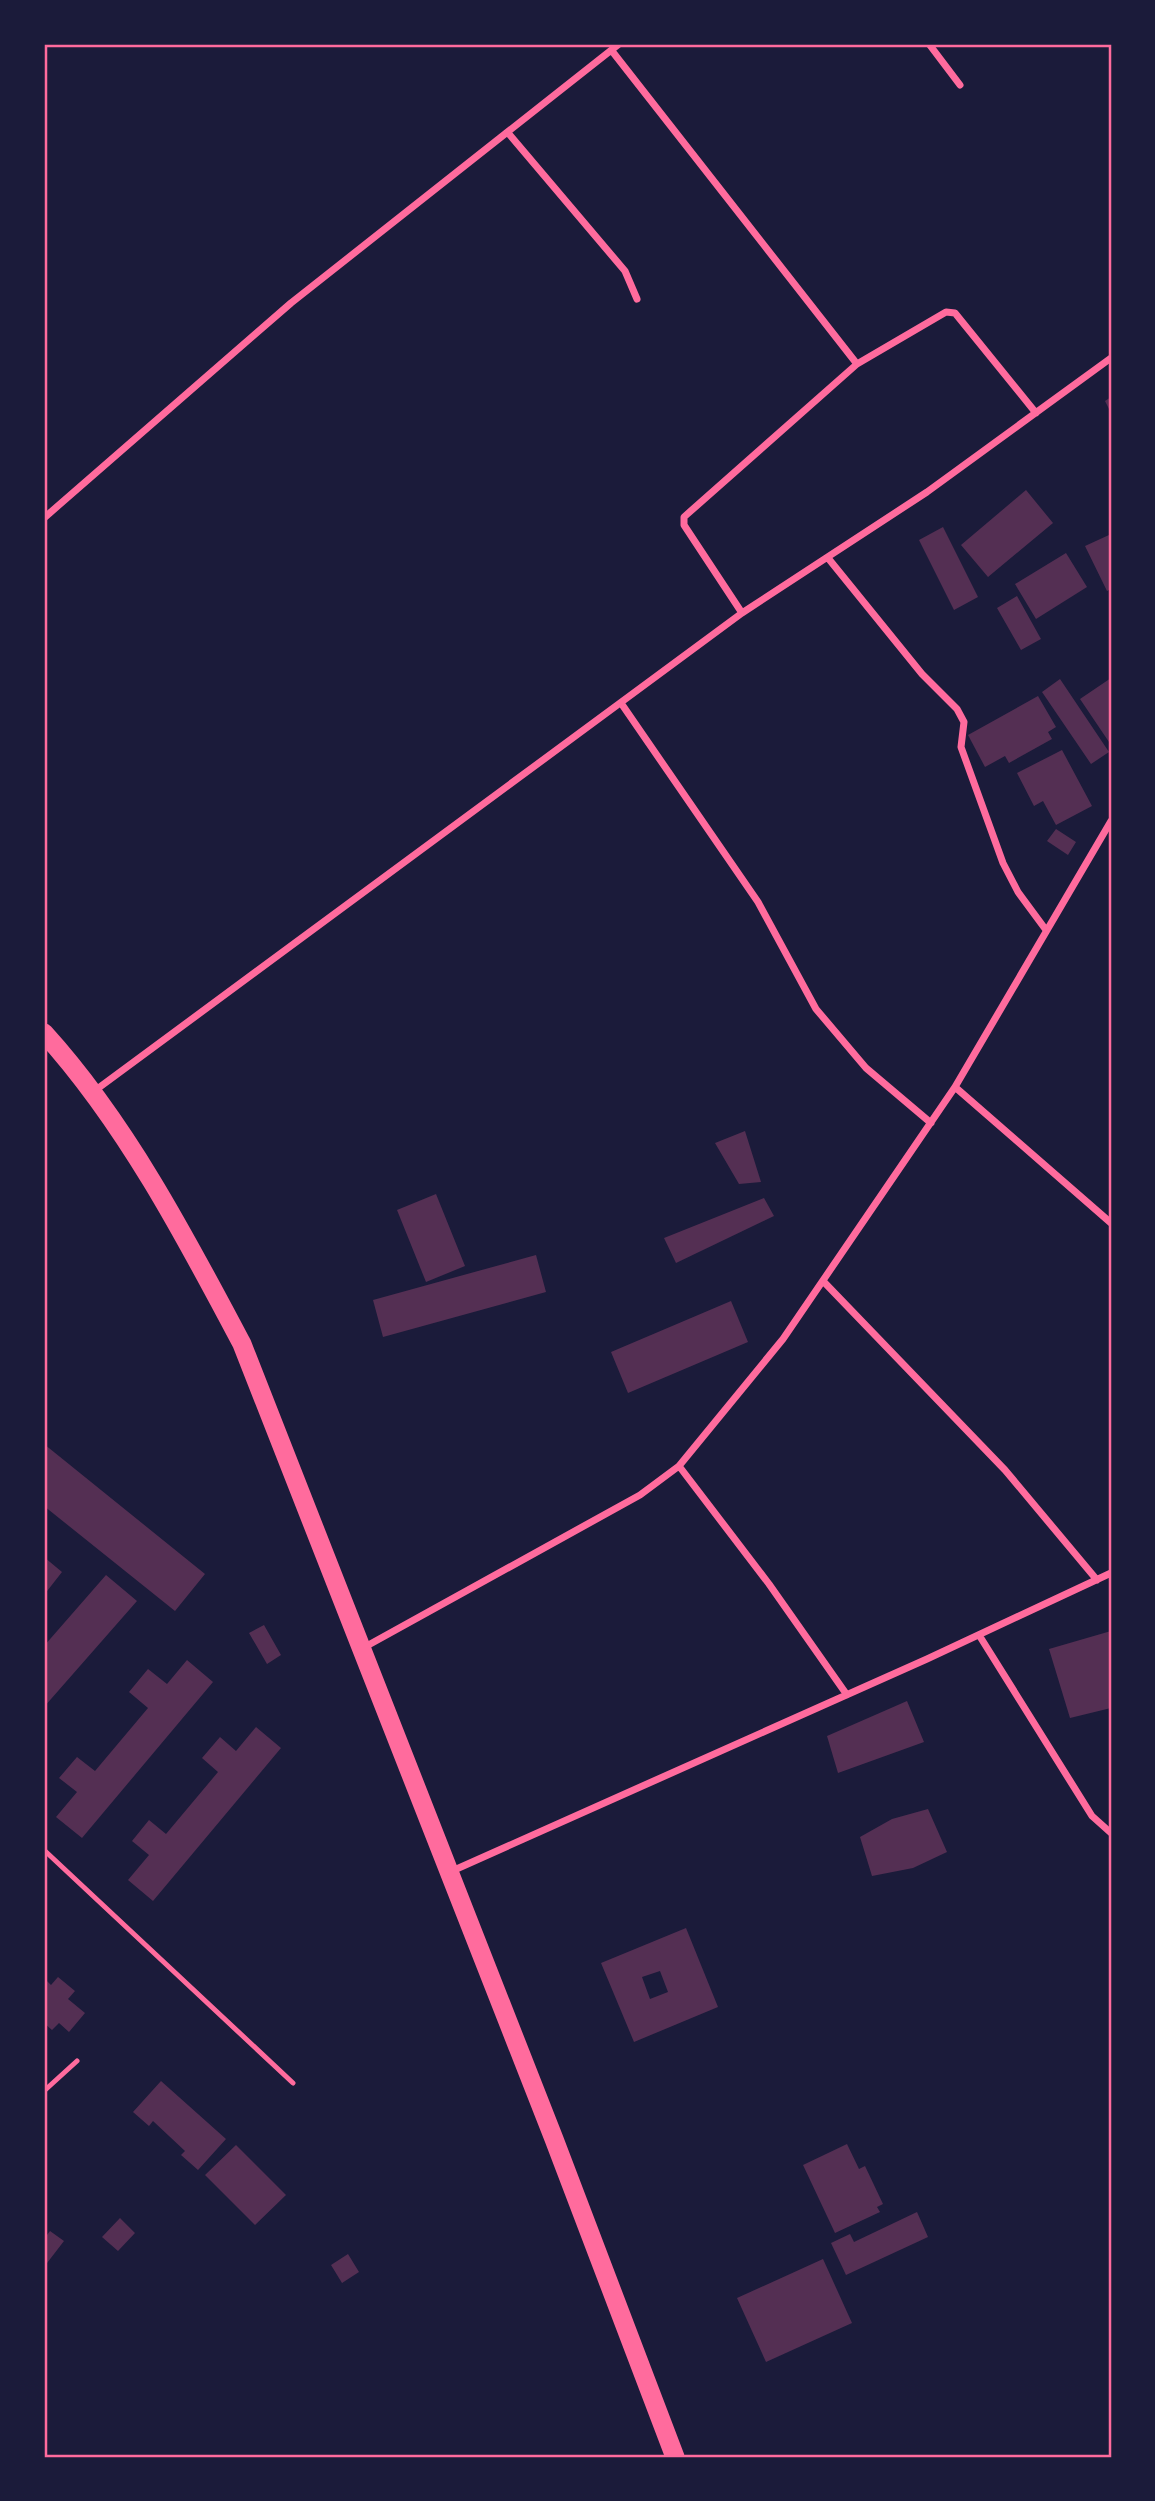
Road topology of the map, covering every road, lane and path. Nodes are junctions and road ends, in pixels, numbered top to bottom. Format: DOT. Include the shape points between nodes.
graph roads {
  1 [pos="619,44"];
  2 [pos="929,44"];
  3 [pos="611,51"];
  4 [pos="960,85"];
  5 [pos="509,134"];
  6 [pos="637,299"];
  7 [pos="1111,358"];
  8 [pos="857,364"];
  9 [pos="1036,412"];
  10 [pos="44,518"];
  11 [pos="828,558"];
  12 [pos="742,613"];
  13 [pos="621,703"];
  14 [pos="1111,821"];
  15 [pos="1046,930"];
  16 [pos="44,1033"];
  17 [pos="955,1087"];
  18 [pos="92,1093"];
  19 [pos="931,1124"];
  20 [pos="1111,1223"];
  21 [pos="823,1281"];
  22 [pos="679,1466"];
  23 [pos="1111,1573"];
  24 [pos="1097,1580"];
  25 [pos="979,1635"];
  26 [pos="362,1648"];
  27 [pos="847,1695"];
  28 [pos="1111,1833"];
  29 [pos="44,1850"];
  30 [pos="449,1872"];
  31 [pos="77,2061"];
  32 [pos="293,2083"];
  33 [pos="44,2091"];
  34 [pos="675,2457"];
  1 -- 3 [label="street"];
  2 -- 4 [label="street"];
  3 -- 5 [label="street"];
  3 -- 8 [label="street"];
  5 -- 6 [label="street" via="625,271"];
  5 -- 10 [label="street" via="291,303"];
  7 -- 9 [label="street"];
  8 -- 9 [label="street" via="946,312 954,313"];
  8 -- 12 [label="street" via="684,517 684,525"];
  9 -- 11 [label="street"];
  11 -- 12 [label="street"];
  11 -- 15 [label="street" via="922,674 957,709 964,722 961,747 1003,863"];
  12 -- 13 [label="street"];
  13 -- 18 [label="street"];
  13 -- 19 [label="street" via="758,902 816,1009 866,1068"];
  14 -- 15 [label="street"];
  15 -- 17 [label="street"];
  16 -- 18 [label="highway"];
  17 -- 19 [label="street"];
  17 -- 20 [label="street"];
  18 -- 26 [label="highway" via="198,1261 242,1344"];
  19 -- 21 [label="street"];
  21 -- 22 [label="street" via="783,1339"];
  21 -- 24 [label="street" via="1005,1470"];
  22 -- 26 [label="street" via="640,1494"];
  22 -- 27 [label="street"];
  23 -- 24 [label="street"];
  24 -- 25 [label="street"];
  25 -- 27 [label="street"];
  25 -- 28 [label="street" via="1092,1816"];
  26 -- 30 [label="highway"];
  27 -- 30 [label="street"];
  29 -- 32 [label="lane"];
  30 -- 34 [label="highway"];
  31 -- 33 [label="lane"];
}
